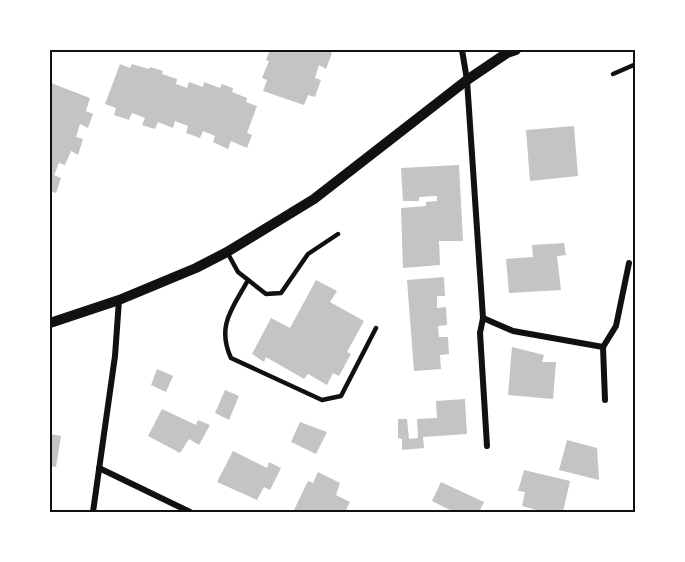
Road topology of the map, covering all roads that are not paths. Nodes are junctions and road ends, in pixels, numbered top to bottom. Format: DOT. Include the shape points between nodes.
graph roads {
  1 [pos="462,50"];
  2 [pos="516,50"];
  3 [pos="636,64"];
  4 [pos="613,74"];
  5 [pos="467,80"];
  6 [pos="338,234"];
  7 [pos="227,252"];
  8 [pos="629,263"];
  9 [pos="248,280"];
  10 [pos="118,300"];
  11 [pos="483,318"];
  12 [pos="50,323"];
  13 [pos="376,328"];
  14 [pos="603,347"];
  15 [pos="605,400"];
  16 [pos="487,446"];
  17 [pos="99,468"];
  18 [pos="93,513"];
  19 [pos="190,513"];
  1 -- 5 [label="street"];
  2 -- 5 [label="street"];
  3 -- 4 [label="lane"];
  5 -- 7 [label="street" via="314,199"];
  5 -- 11 [label="street"];
  6 -- 9 [label="lane" via="308,254 281,293 266,294"];
  7 -- 9 [label="lane" via="238,272"];
  7 -- 10 [label="street"];
  8 -- 14 [label="street" via="616,326"];
  9 -- 13 [label="lane" via="227,318 224,334 231,358 322,400 341,396"];
  10 -- 12 [label="street"];
  10 -- 17 [label="street" via="115,356"];
  11 -- 14 [label="street" via="513,331"];
  11 -- 16 [label="street" via="480,333"];
  14 -- 15 [label="street"];
  17 -- 18 [label="street"];
  17 -- 19 [label="street"];
}
